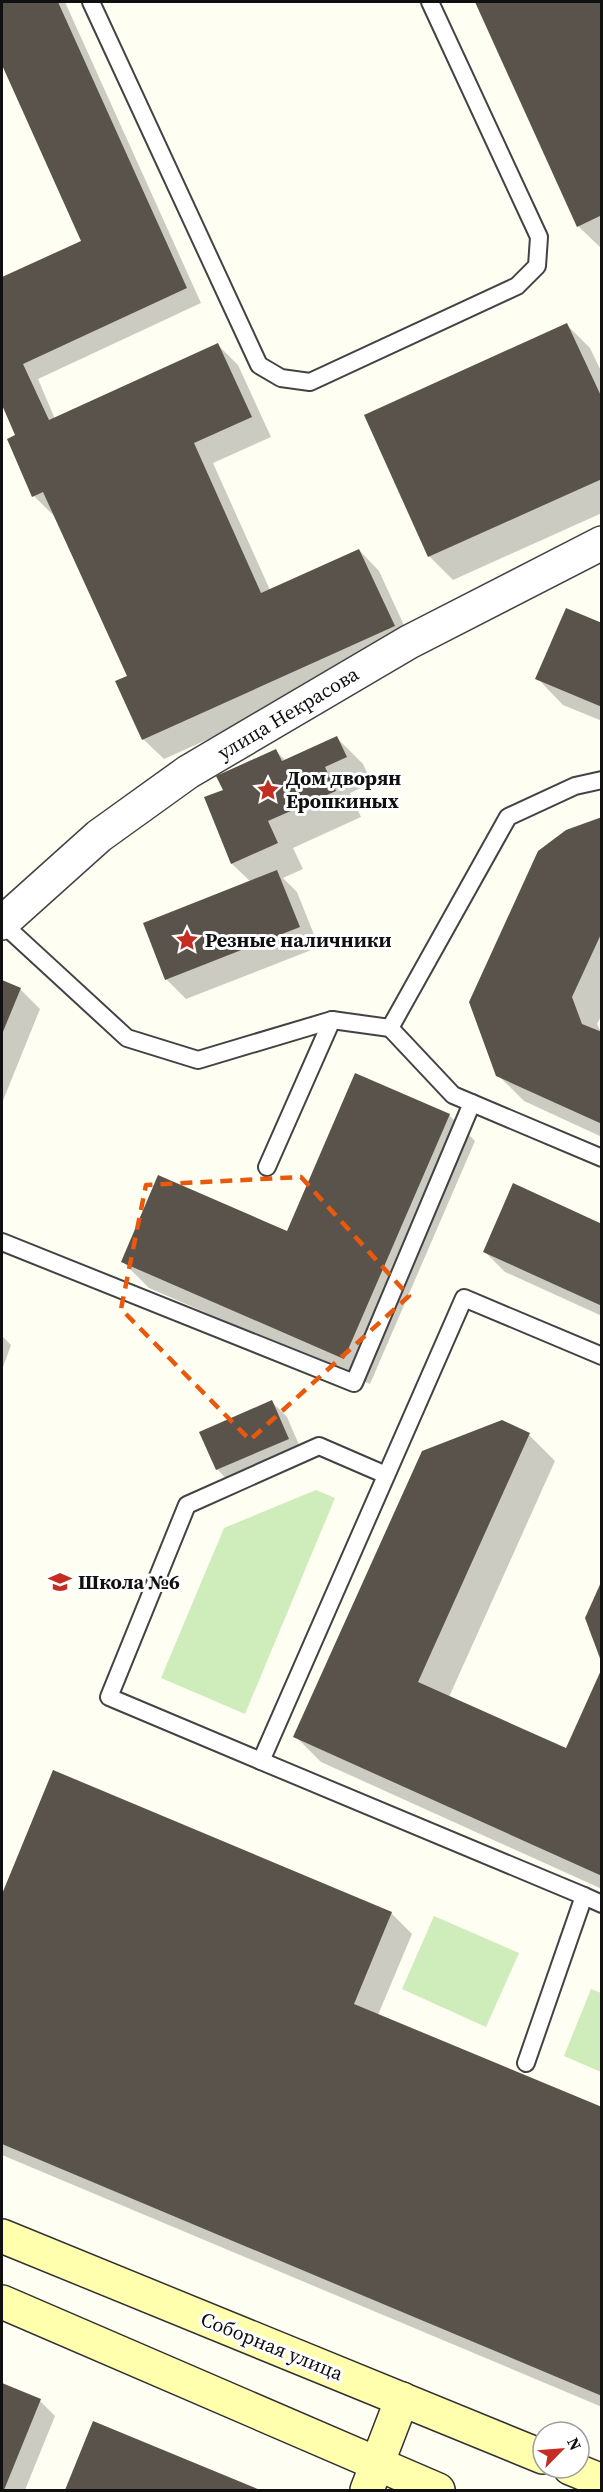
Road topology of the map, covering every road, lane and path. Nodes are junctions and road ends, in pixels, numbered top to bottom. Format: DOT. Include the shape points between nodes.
graph roads {
  1 [pos="91,2"];
  2 [pos="430,2"];
  3 [pos="602,543"];
  4 [pos="602,780"];
  5 [pos="2,923"];
  6 [pos="332,1020"];
  7 [pos="390,1028"];
  8 [pos="472,1103"];
  9 [pos="602,1158"];
  10 [pos="267,1167"];
  11 [pos="2,1242"];
  12 [pos="602,1356"];
  13 [pos="386,1475"];
  14 [pos="261,1761"];
  15 [pos="584,1896"];
  16 [pos="602,1904"];
  17 [pos="526,2063"];
  18 [pos="2,2236"];
  19 [pos="2,2302"];
  20 [pos="402,2399"];
  21 [pos="531,2452"];
  22 [pos="373,2478"];
  23 [pos="438,2490"];
  1 -- 2 [label="lane" via="258,365 281,378 310,382 517,286 537,266 538,237"];
  3 -- 5 [label="street, улица Некрасова" via="409,642 188,772 99,836"];
  4 -- 7 [label="lane" via="575,786 508,817"];
  5 -- 6 [label="lane" via="127,1038 198,1060"];
  6 -- 7 [label="lane"];
  6 -- 10 [label="lane"];
  7 -- 8 [label="lane" via="453,1095"];
  8 -- 9 [label="lane"];
  8 -- 11 [label="lane" via="354,1383"];
  12 -- 13 [label="lane" via="464,1298"];
  13 -- 14 [label="lane"];
  13 -- 14 [label="lane" via="319,1446 187,1505 110,1697"];
  14 -- 15 [label="lane"];
  15 -- 16 [label="lane"];
  15 -- 17 [label="lane"];
  18 -- 20 [label="main road, Соборная улица"];
  19 -- 22 [label="main road"];
  20 -- 21 [label="main road, Соборная улица"];
  20 -- 22 [label="main road"];
  22 -- 23 [label="main road"];
}
